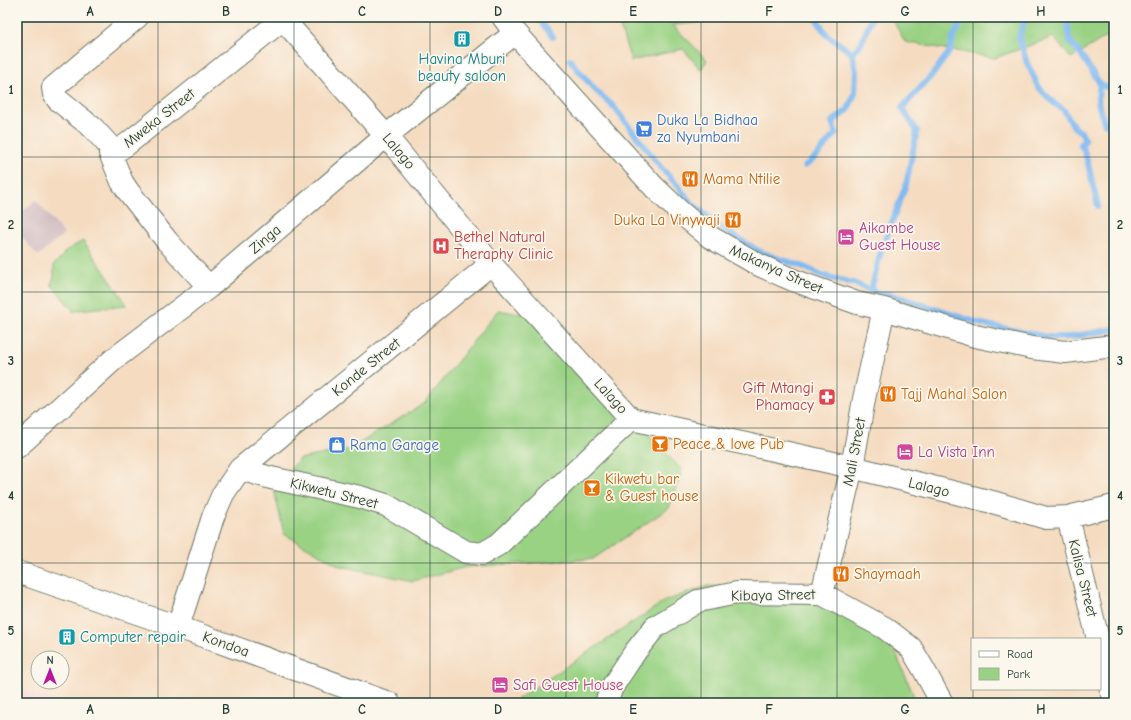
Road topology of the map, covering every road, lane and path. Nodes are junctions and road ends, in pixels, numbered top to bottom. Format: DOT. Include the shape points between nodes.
graph roads {
  1 [pos="136,17"];
  2 [pos="282,18"];
  3 [pos="509,25"];
  4 [pos="386,136"];
  5 [pos="112,149"];
  6 [pos="491,264"];
  7 [pos="209,287"];
  8 [pos="884,309"];
  9 [pos="1114,346"];
  10 [pos="632,419"];
  11 [pos="17,447"];
  12 [pos="852,467"];
  13 [pos="240,469"];
  14 [pos="1114,506"];
  15 [pos="1068,517"];
  16 [pos="17,572"];
  17 [pos="822,594"];
  18 [pos="178,627"];
  19 [pos="1098,638"];
  20 [pos="1101,653"];
  21 [pos="1114,696"];
  22 [pos="389,703"];
  23 [pos="606,703"];
  24 [pos="942,703"];
  1 -- 5 [label="street, Mweka Street" via="53,88 58,100 93,128"];
  2 -- 4 [label="street, Lalago"];
  2 -- 5 [label="street, Mweka Street" via="126,145 116,151"];
  3 -- 4 [label="street, Zinga"];
  3 -- 8 [label="street, Makanya Street" via="654,187 710,237 759,265 793,280 857,303"];
  4 -- 6 [label="street, Lalago"];
  4 -- 7 [label="street, Zinga"];
  5 -- 7 [label="street" via="110,153 128,191 167,241"];
  6 -- 10 [label="street, Lalago"];
  6 -- 13 [label="street, Konde Street"];
  7 -- 11 [label="street, Zinga" via="114,359"];
  8 -- 9 [label="street, Makanya Street" via="975,336 1032,348 1066,352"];
  8 -- 12 [label="street, Mali Street"];
  10 -- 12 [label="street, Lalago"];
  10 -- 13 [label="street, Kikwetu Street" via="499,544 482,554 466,552 386,505"];
  12 -- 15 [label="street, Lalago" via="1046,518"];
  12 -- 17 [label="street, Mali Street"];
  13 -- 18 [label="street" via="223,494"];
  14 -- 15 [label="street, Lalago"];
  15 -- 19 [label="street, Kalisa Street"];
  16 -- 18 [label="street, Kondoa"];
  17 -- 23 [label="street, Kibaya Street" via="737,593 698,601 655,627 612,687"];
  17 -- 24 [label="street, Kibaya Street" via="885,628 911,648"];
  18 -- 22 [label="street, Kondoa"];
  20 -- 21 [label="street" via="1107,680"];
}
